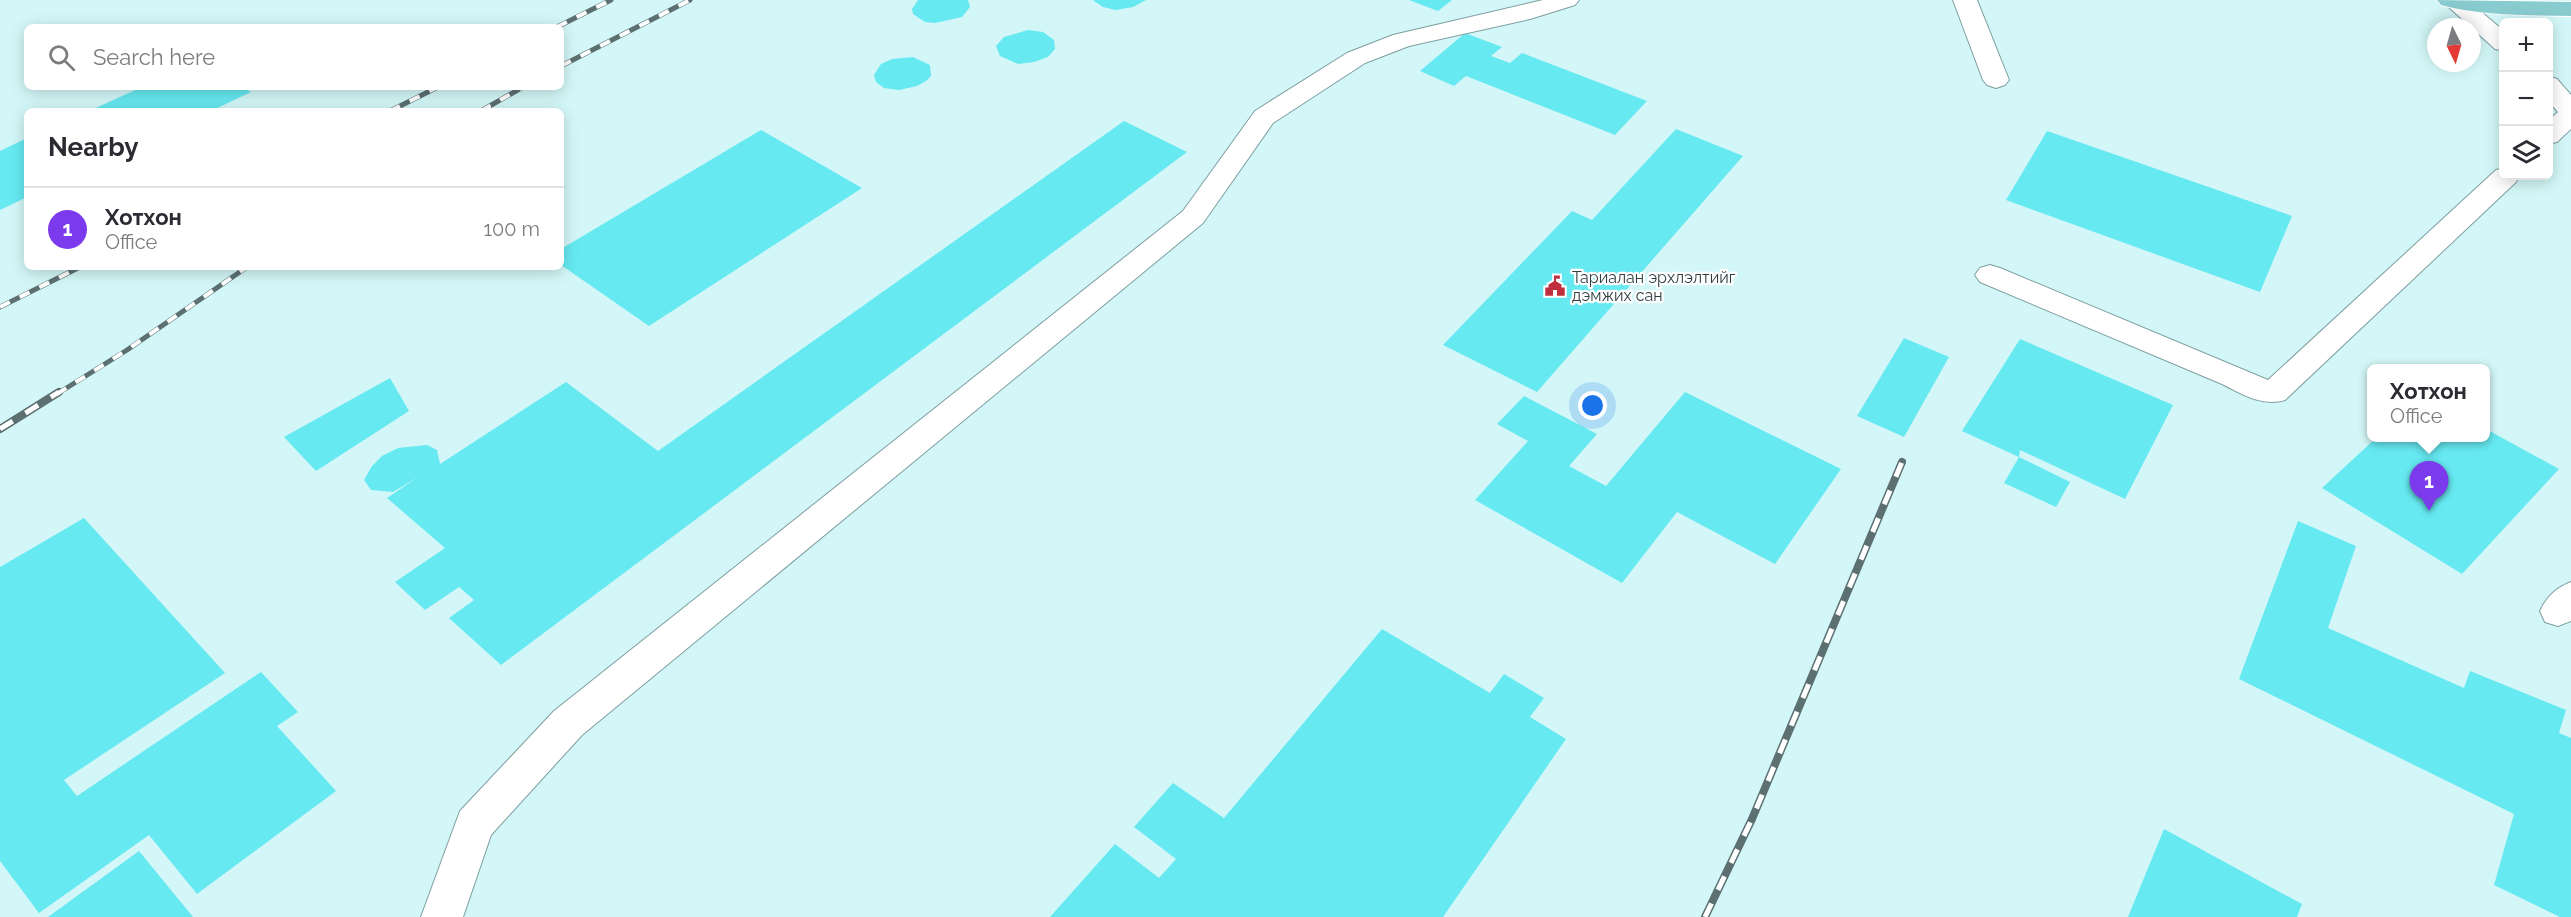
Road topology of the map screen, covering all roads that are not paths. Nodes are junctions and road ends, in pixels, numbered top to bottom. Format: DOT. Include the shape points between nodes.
graph roads {
  1 [pos="1567,0"];
  2 [pos="1965,0"];
  3 [pos="2452,0"];
  4 [pos="2571,9"];
  5 [pos="2499,40"];
  6 [pos="1996,80"];
  7 [pos="2553,90"];
  8 [pos="2571,113"];
  9 [pos="2553,131"];
  10 [pos="2502,180"];
  11 [pos="1990,275"];
  12 [pos="442,917"];
  1 -- 12 [label="street" via="1402,40 1356,58 1264,117 1193,217 568,723 474,824"];
  2 -- 6 [label="street"];
  3 -- 4 [label="main road"];
  3 -- 5 [label="street"];
  7 -- 8 [label="street"];
  8 -- 9 [label="street"];
  10 -- 11 [label="street" via="2274,392 2261,390"];
}
